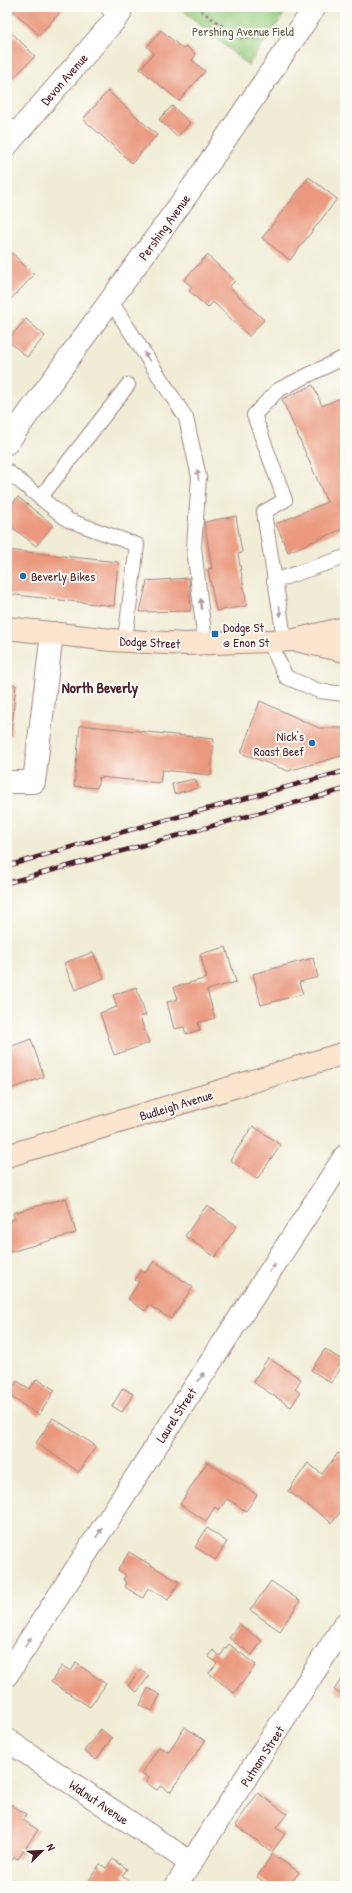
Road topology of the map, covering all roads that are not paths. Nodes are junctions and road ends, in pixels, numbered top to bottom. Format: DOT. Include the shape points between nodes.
graph roads {
  1 [pos="315,7"];
  2 [pos="116,10"];
  3 [pos="7,145"];
  4 [pos="110,300"];
  5 [pos="345,357"];
  6 [pos="128,385"];
  7 [pos="7,443"];
  8 [pos="7,472"];
  9 [pos="40,498"];
  10 [pos="345,557"];
  11 [pos="274,581"];
  12 [pos="7,628"];
  13 [pos="345,628"];
  14 [pos="52,633"];
  15 [pos="125,640"];
  16 [pos="282,640"];
  17 [pos="205,643"];
  18 [pos="345,651"];
  19 [pos="345,694"];
  20 [pos="7,782"];
  21 [pos="345,1053"];
  22 [pos="7,1156"];
  23 [pos="345,1156"];
  24 [pos="345,1624"];
  25 [pos="7,1675"];
  26 [pos="7,1740"];
  27 [pos="191,1863"];
  28 [pos="176,1886"];
  1 -- 4 [label="street, Pershing Avenue" via="192,188"];
  2 -- 3 [label="street, Devon Avenue"];
  4 -- 7 [label="street, Pershing Avenue"];
  17 -- 4 [label="lane, one-way" via="194,547 199,477 186,418"];
  5 -- 11 [label="lane" via="278,390 254,415 285,500 264,512"];
  6 -- 9 [label="lane"];
  8 -- 9 [label="lane"];
  9 -- 15 [label="lane" via="68,520 137,545"];
  10 -- 11 [label="lane"];
  11 -- 16 [label="lane, one-way" via="280,603"];
  12 -- 14 [label="main road, Dodge Street"];
  13 -- 16 [label="main road"];
  14 -- 15 [label="main road, Dodge Street"];
  14 -- 20 [label="street" via="34,782"];
  15 -- 17 [label="main road, Dodge Street"];
  16 -- 17 [label="main road, Dodge Street"];
  16 -- 18 [label="main road"];
  16 -- 19 [label="lane" via="286,677 319,691"];
  21 -- 22 [label="main road, Budleigh Avenue"];
  25 -- 23 [label="street, Laurel Street, one-way"];
  24 -- 27 [label="street, Putnam Street"];
  26 -- 27 [label="street, Walnut Avenue"];
  27 -- 28 [label="street, Putnam Street"];
}
